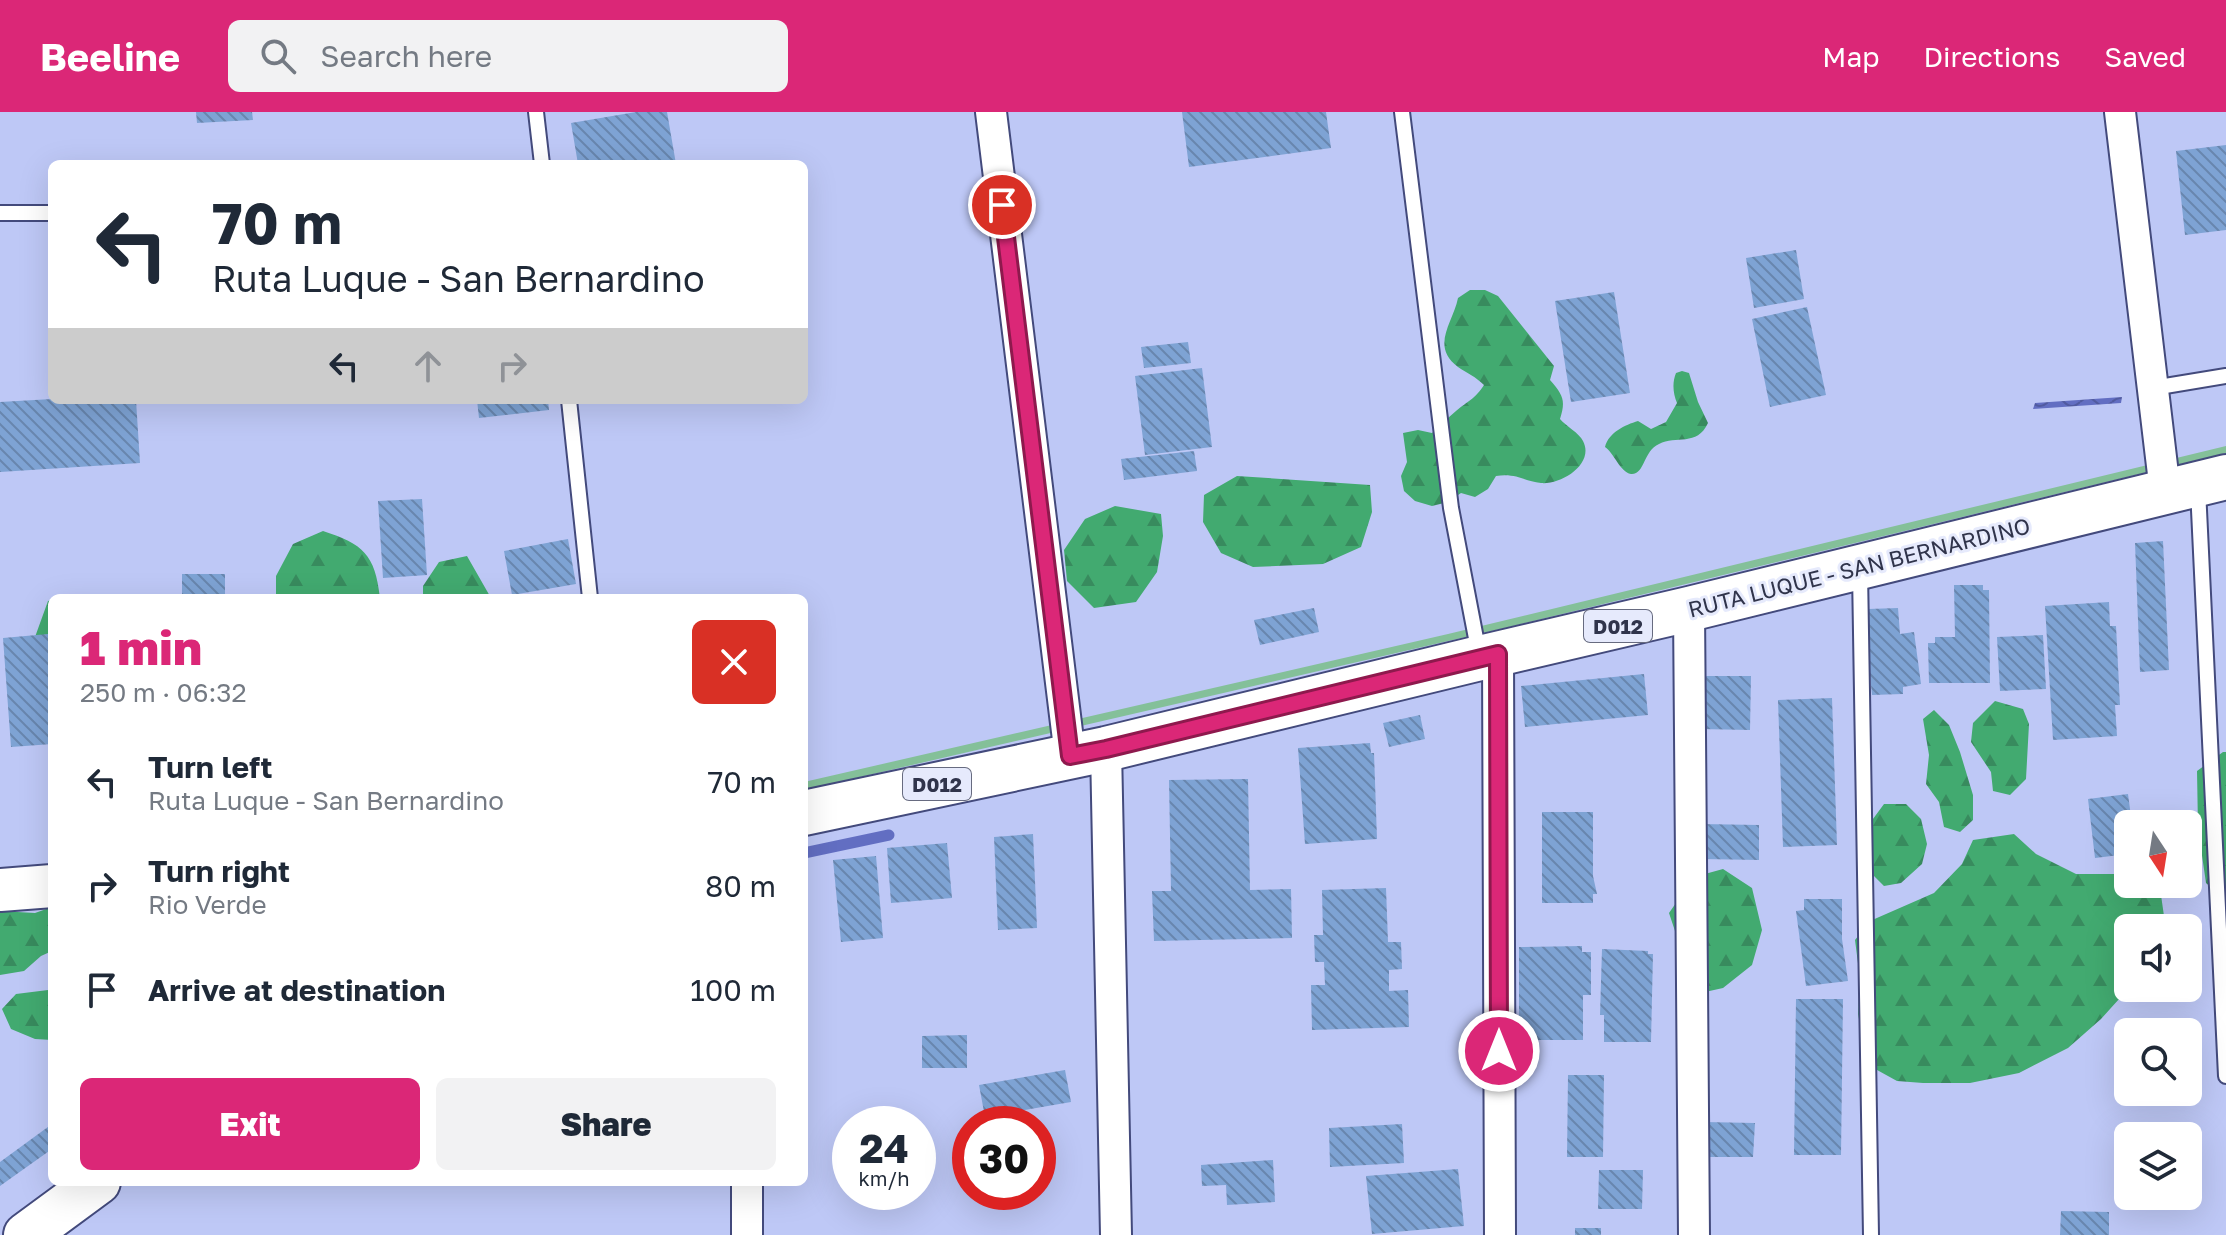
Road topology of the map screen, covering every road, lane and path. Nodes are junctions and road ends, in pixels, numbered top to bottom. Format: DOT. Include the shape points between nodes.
graph roads {
  1 [pos="536,112"];
  2 [pos="991,112"];
  3 [pos="1402,112"];
  4 [pos="2120,112"];
  5 [pos="542,160"];
  6 [pos="0,213"];
  7 [pos="48,213"];
  8 [pos="2226,376"];
  9 [pos="2153,388"];
  10 [pos="569,404"];
  11 [pos="2196,484"];
  12 [pos="1859,567"];
  13 [pos="590,594"];
  14 [pos="1689,609"];
  15 [pos="1489,656"];
  16 [pos="1088,752"];
  17 [pos="808,812"];
  18 [pos="48,886"];
  19 [pos="0,890"];
  20 [pos="2226,1076"];
  21 [pos="93,1186"];
  22 [pos="747,1186"];
  23 [pos="26,1235"];
  24 [pos="747,1235"];
  25 [pos="1116,1235"];
  26 [pos="1500,1235"];
  27 [pos="1694,1235"];
  28 [pos="1871,1235"];
  1 -- 5 [label="lane"];
  2 -- 16 [label="street"];
  3 -- 15 [label="lane" via="1451,508"];
  4 -- 9 [label="street"];
  6 -- 7 [label="lane"];
  8 -- 9 [label="lane"];
  9 -- 11 [label="street"];
  10 -- 13 [label="lane"];
  11 -- 12 [label="main road, RUTA LUQUE - SAN BERNARDINO / D012"];
  11 -- 20 [label="lane"];
  12 -- 14 [label="main road, RUTA LUQUE - SAN BERNARDINO / D012"];
  12 -- 28 [label="lane"];
  14 -- 15 [label="main road, RUTA LUQUE - SAN BERNARDINO / D012"];
  14 -- 27 [label="street"];
  15 -- 16 [label="main road, RUTA LUQUE - SAN BERNARDINO / D012"];
  15 -- 26 [label="street"];
  16 -- 17 [label="main road, RUTA LUQUE - SAN BERNARDINO / D012"];
  16 -- 25 [label="street"];
  18 -- 19 [label="main road"];
  21 -- 23 [label="main road"];
  22 -- 24 [label="street"];
}
